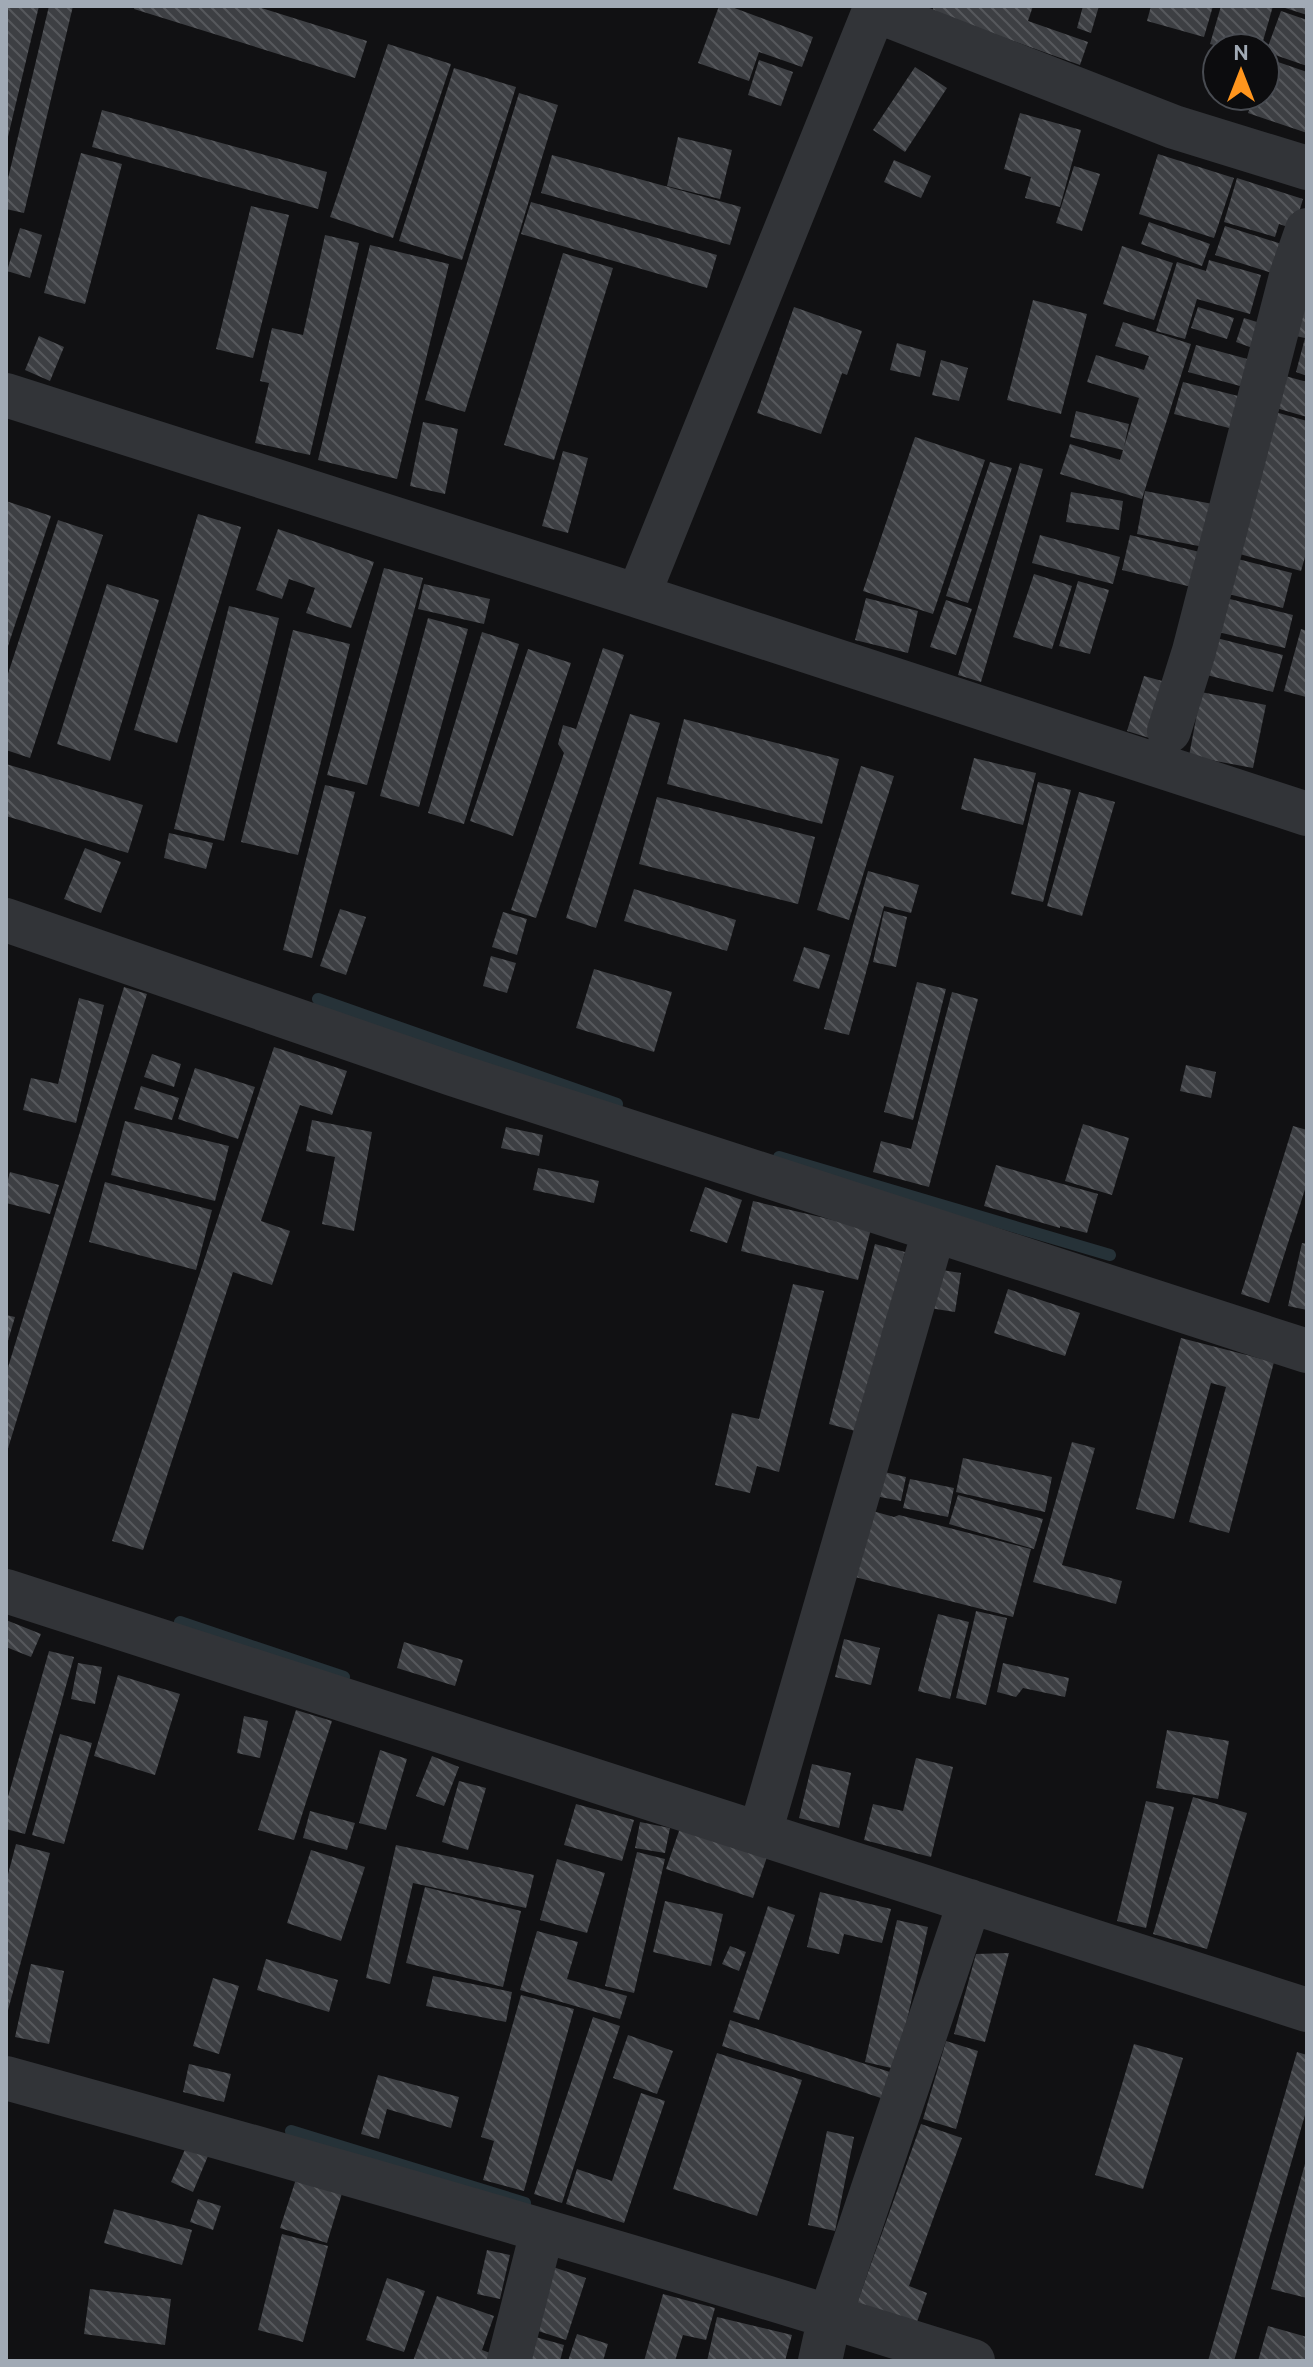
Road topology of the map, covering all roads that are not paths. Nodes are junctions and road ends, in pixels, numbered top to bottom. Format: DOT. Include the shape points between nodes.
graph roads {
  1 [pos="875,8"];
  2 [pos="1307,168"];
  3 [pos="1307,230"];
  4 [pos="6,395"];
  5 [pos="638,596"];
  6 [pos="1169,731"];
  7 [pos="1307,814"];
  8 [pos="6,920"];
  9 [pos="934,1231"];
  10 [pos="1307,1351"];
  11 [pos="6,1591"];
  12 [pos="760,1833"];
  13 [pos="970,1901"];
  14 [pos="1307,2010"];
  15 [pos="6,2078"];
  16 [pos="542,2232"];
  17 [pos="830,2316"];
  18 [pos="509,2361"];
  19 [pos="820,2361"];
  20 [pos="973,2361"];
  1 -- 2 [label="street" via="1174,127"];
  1 -- 5 [label="street"];
  3 -- 6 [label="street"];
  4 -- 5 [label="street"];
  5 -- 7 [label="street"];
  8 -- 9 [label="street" via="452,1074"];
  9 -- 10 [label="street"];
  9 -- 12 [label="street"];
  11 -- 12 [label="street"];
  12 -- 13 [label="street"];
  13 -- 14 [label="street"];
  13 -- 17 [label="street"];
  15 -- 16 [label="street"];
  16 -- 17 [label="street"];
  16 -- 18 [label="street"];
  17 -- 19 [label="street"];
  17 -- 20 [label="street"];
}
